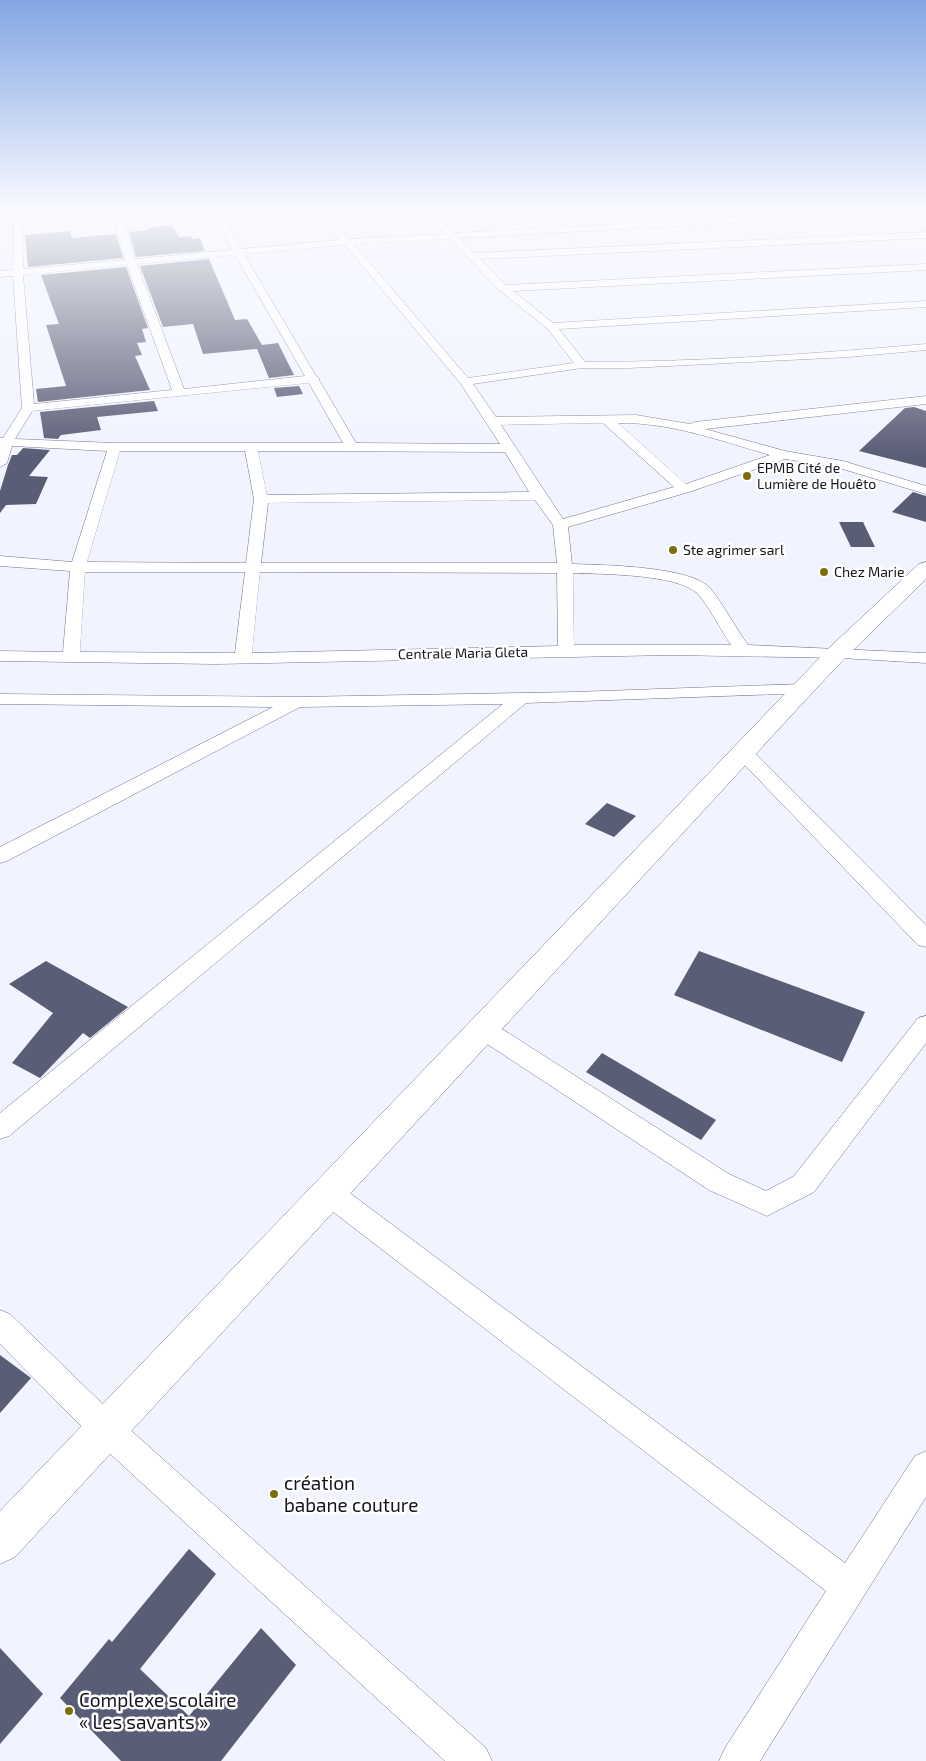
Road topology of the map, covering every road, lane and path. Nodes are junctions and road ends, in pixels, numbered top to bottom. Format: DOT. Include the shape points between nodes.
graph roads {
  1 [pos="19,292"];
  2 [pos="142,292"];
  3 [pos="262,292"];
  4 [pos="389,292"];
  5 [pos="508,292"];
  6 [pos="926,304"];
  7 [pos="551,326"];
  8 [pos="926,347"];
  9 [pos="582,365"];
  10 [pos="314,379"];
  11 [pos="465,382"];
  12 [pos="180,394"];
  13 [pos="926,400"];
  14 [pos="28,408"];
  15 [pos="606,419"];
  16 [pos="492,420"];
  17 [pos="685,427"];
  18 [pos="4,442"];
  19 [pos="115,447"];
  20 [pos="352,447"];
  21 [pos="251,448"];
  22 [pos="509,448"];
  23 [pos="784,455"];
  24 [pos="0,463"];
  25 [pos="684,489"];
  26 [pos="926,490"];
  27 [pos="539,496"];
  28 [pos="261,499"];
  29 [pos="560,525"];
  30 [pos="0,560"];
  31 [pos="78,567"];
  32 [pos="255,568"];
  33 [pos="564,568"];
  34 [pos="926,568"];
  35 [pos="566,650"];
  36 [pos="743,651"];
  37 [pos="838,652"];
  38 [pos="0,656"];
  39 [pos="71,656"];
  40 [pos="243,658"];
  41 [pos="926,658"];
  42 [pos="803,689"];
  43 [pos="521,698"];
  44 [pos="0,699"];
  45 [pos="297,702"];
  46 [pos="743,752"];
  47 [pos="0,856"];
  48 [pos="926,939"];
  49 [pos="926,1025"];
  50 [pos="482,1029"];
  51 [pos="0,1128"];
  52 [pos="328,1193"];
  53 [pos="0,1324"];
  54 [pos="106,1429"];
  55 [pos="926,1467"];
  56 [pos="0,1542"];
  57 [pos="849,1588"];
  58 [pos="473,1761"];
  59 [pos="738,1761"];
  1 -- 14 [label="street"];
  2 -- 12 [label="street"];
  3 -- 10 [label="street"];
  4 -- 11 [label="street"];
  5 -- 7 [label="street"];
  6 -- 7 [label="street"];
  7 -- 9 [label="street"];
  8 -- 9 [label="street" via="849,354"];
  9 -- 11 [label="street"];
  10 -- 12 [label="street"];
  10 -- 20 [label="street"];
  11 -- 16 [label="street"];
  12 -- 14 [label="street"];
  13 -- 17 [label="street"];
  14 -- 18 [label="street"];
  15 -- 16 [label="street"];
  15 -- 17 [label="street"];
  15 -- 25 [label="street"];
  16 -- 22 [label="street"];
  17 -- 23 [label="street"];
  18 -- 19 [label="street"];
  18 -- 24 [label="street"];
  19 -- 21 [label="street"];
  19 -- 31 [label="street"];
  20 -- 21 [label="street"];
  20 -- 22 [label="street"];
  21 -- 28 [label="street"];
  22 -- 27 [label="street"];
  23 -- 25 [label="street"];
  23 -- 26 [label="street" via="849,467"];
  25 -- 29 [label="street"];
  27 -- 28 [label="street"];
  27 -- 29 [label="street"];
  28 -- 32 [label="street"];
  29 -- 33 [label="street"];
  30 -- 31 [label="street"];
  31 -- 32 [label="street"];
  31 -- 39 [label="street"];
  32 -- 33 [label="street"];
  32 -- 40 [label="street"];
  33 -- 35 [label="street"];
  33 -- 36 [label="street" via="660,576 696,586 703,590"];
  34 -- 37 [label="street"];
  35 -- 36 [label="street, Centrale Maria Gleta"];
  35 -- 40 [label="street, Centrale Maria Gleta"];
  36 -- 37 [label="street, Centrale Maria Gleta"];
  37 -- 41 [label="street, Centrale Maria Gleta"];
  37 -- 42 [label="street"];
  38 -- 39 [label="street, Centrale Maria Gleta"];
  39 -- 40 [label="street, Centrale Maria Gleta"];
  42 -- 43 [label="street"];
  42 -- 46 [label="street"];
  43 -- 45 [label="street"];
  43 -- 51 [label="street"];
  44 -- 45 [label="street"];
  45 -- 47 [label="street"];
  46 -- 48 [label="street"];
  46 -- 50 [label="street"];
  49 -- 50 [label="street" via="804,1184 767,1204 719,1182"];
  50 -- 52 [label="street"];
  52 -- 54 [label="street"];
  52 -- 57 [label="street"];
  53 -- 54 [label="street"];
  54 -- 56 [label="street"];
  54 -- 58 [label="street"];
  55 -- 57 [label="street"];
  57 -- 59 [label="street"];
}
